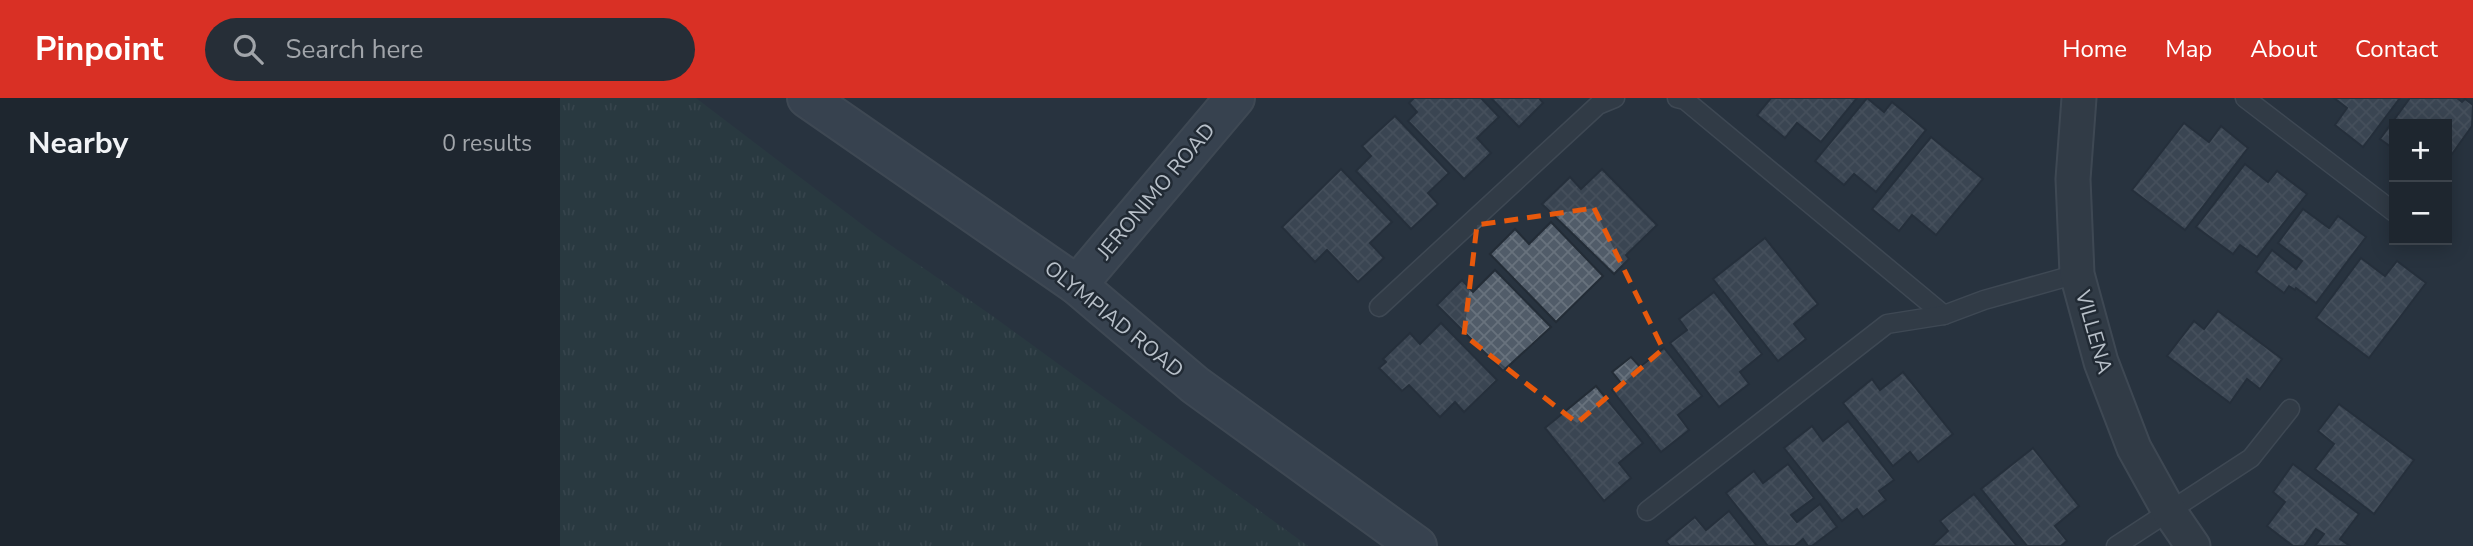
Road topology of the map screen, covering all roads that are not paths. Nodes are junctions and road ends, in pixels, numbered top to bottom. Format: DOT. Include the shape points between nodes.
graph roads {
  1 [pos="807,98"];
  2 [pos="1235,98"];
  3 [pos="1615,98"];
  4 [pos="1677,98"];
  5 [pos="2079,98"];
  6 [pos="2245,98"];
  7 [pos="2389,208"];
  8 [pos="2077,274"];
  9 [pos="1077,285"];
  10 [pos="1379,307"];
  11 [pos="1944,315"];
  12 [pos="2290,410"];
  13 [pos="1647,511"];
  14 [pos="2169,511"];
  15 [pos="1417,546"];
  16 [pos="2116,546"];
  17 [pos="2193,546"];
  1 -- 9 [label="main road, OLYMPIAD ROAD"];
  2 -- 9 [label="main road, JERONIMO ROAD"];
  3 -- 10 [label="lane" via="1598,106"];
  4 -- 11 [label="lane"];
  5 -- 8 [label="street, VILLENA" via="2073,179"];
  6 -- 7 [label="lane"];
  8 -- 11 [label="lane"];
  8 -- 14 [label="street, VILLENA" via="2106,375 2134,448"];
  9 -- 15 [label="main road, OLYMPIAD ROAD" via="1195,386"];
  11 -- 13 [label="lane" via="1887,324"];
  12 -- 14 [label="lane" via="2251,458"];
  14 -- 16 [label="lane"];
  14 -- 17 [label="street, VILLENA"];
}
